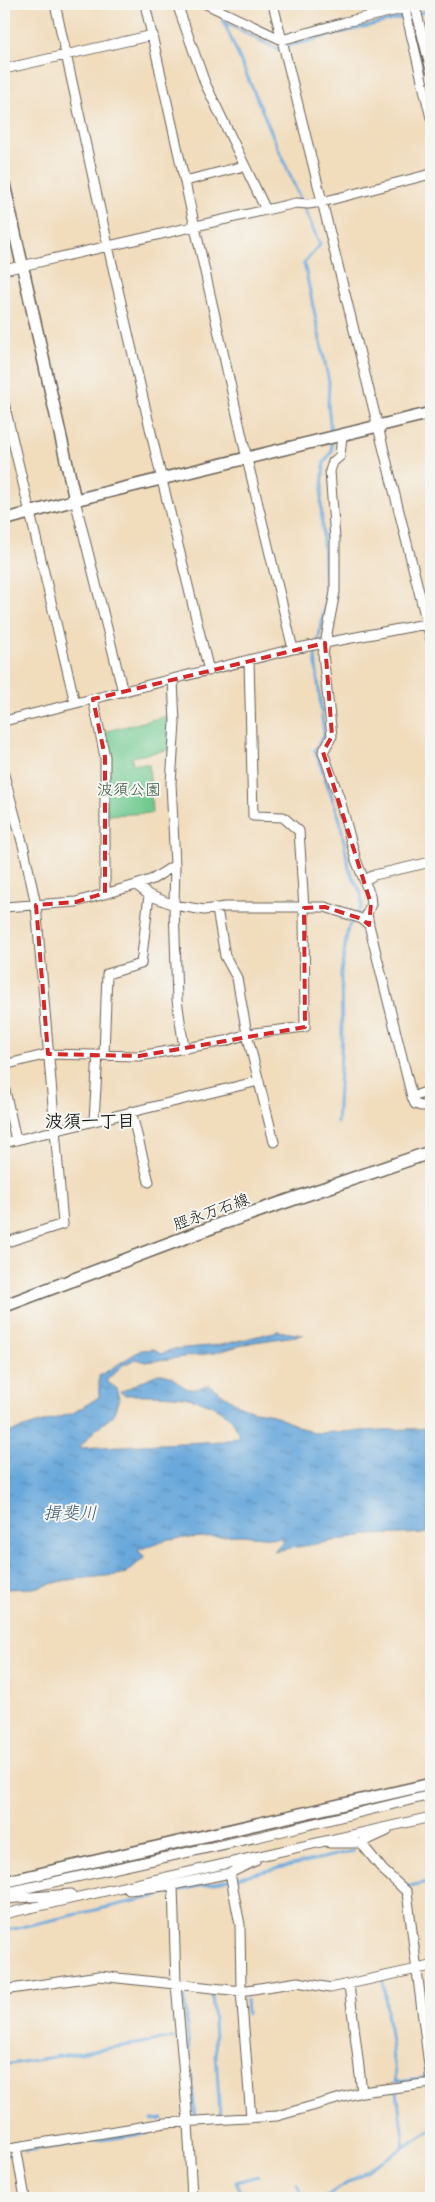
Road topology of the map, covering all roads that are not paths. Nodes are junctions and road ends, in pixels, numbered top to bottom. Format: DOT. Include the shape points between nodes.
graph roads {
  1 [pos="55,4"];
  2 [pos="145,4"];
  3 [pos="177,4"];
  4 [pos="206,4"];
  5 [pos="273,4"];
  6 [pos="420,5"];
  7 [pos="405,8"];
  8 [pos="152,35"];
  9 [pos="282,40"];
  10 [pos="67,56"];
  11 [pos="4,69"];
  12 [pos="431,70"];
  13 [pos="431,118"];
  14 [pos="244,166"];
  15 [pos="431,174"];
  16 [pos="185,181"];
  17 [pos="4,184"];
  18 [pos="322,202"];
  19 [pos="266,210"];
  20 [pos="195,226"];
  21 [pos="109,245"];
  22 [pos="22,266"];
  23 [pos="4,270"];
  24 [pos="4,403"];
  25 [pos="431,413"];
  26 [pos="378,426"];
  27 [pos="342,435"];
  28 [pos="247,459"];
  29 [pos="162,480"];
  30 [pos="75,500"];
  31 [pos="28,514"];
  32 [pos="4,520"];
  33 [pos="429,624"];
  34 [pos="431,640"];
  35 [pos="325,643"];
  36 [pos="292,649"];
  37 [pos="249,661"];
  38 [pos="209,671"];
  39 [pos="173,680"];
  40 [pos="123,692"];
  41 [pos="93,699"];
  42 [pos="75,703"];
  43 [pos="4,720"];
  44 [pos="4,775"];
  45 [pos="431,862"];
  46 [pos="175,865"];
  47 [pos="365,880"];
  48 [pos="136,884"];
  49 [pos="105,894"];
  50 [pos="149,895"];
  51 [pos="36,904"];
  52 [pos="174,905"];
  53 [pos="4,907"];
  54 [pos="304,908"];
  55 [pos="217,909"];
  56 [pos="369,925"];
  57 [pos="247,1034"];
  58 [pos="184,1048"];
  59 [pos="48,1054"];
  60 [pos="100,1054"];
  61 [pos="4,1065"];
  62 [pos="259,1081"];
  63 [pos="4,1086"];
  64 [pos="431,1090"];
  65 [pos="412,1096"];
  66 [pos="431,1105"];
  67 [pos="131,1111"];
  68 [pos="94,1120"];
  69 [pos="54,1131"];
  70 [pos="16,1140"];
  71 [pos="274,1142"];
  72 [pos="4,1143"];
  73 [pos="431,1152"];
  74 [pos="149,1182"];
  75 [pos="4,1243"];
  76 [pos="4,1306"];
  77 [pos="431,1784"];
  78 [pos="431,1795"];
  79 [pos="431,1817"];
  80 [pos="401,1824"];
  81 [pos="315,1843"];
  82 [pos="361,1843"];
  83 [pos="270,1854"];
  84 [pos="230,1873"];
  85 [pos="4,1882"];
  86 [pos="173,1886"];
  87 [pos="102,1892"];
  88 [pos="4,1893"];
  89 [pos="4,1899"];
  90 [pos="4,1914"];
  91 [pos="431,1966"];
  92 [pos="418,1969"];
  93 [pos="176,1984"];
  94 [pos="348,1985"];
  95 [pos="4,1990"];
  96 [pos="241,1991"];
  97 [pos="431,2082"];
  98 [pos="362,2092"];
  99 [pos="251,2118"];
  100 [pos="188,2122"];
  101 [pos="16,2147"];
  102 [pos="4,2149"];
  103 [pos="25,2198"];
  104 [pos="192,2198"];
  1 -- 10 [label="street"];
  2 -- 8 [label="street"];
  3 -- 14 [label="street" via="205,83"];
  4 -- 9 [label="street"];
  5 -- 9 [label="street"];
  6 -- 7 [label="street"];
  6 -- 12 [label="street"];
  7 -- 9 [label="street"];
  7 -- 13 [label="street"];
  8 -- 10 [label="street"];
  8 -- 16 [label="street"];
  9 -- 18 [label="street"];
  10 -- 11 [label="street"];
  10 -- 21 [label="street"];
  14 -- 16 [label="street"];
  14 -- 19 [label="street"];
  15 -- 18 [label="street"];
  16 -- 20 [label="street"];
  17 -- 22 [label="street"];
  18 -- 19 [label="street" via="296,203"];
  18 -- 26 [label="street"];
  19 -- 20 [label="street"];
  20 -- 21 [label="street"];
  20 -- 28 [label="street"];
  21 -- 22 [label="street"];
  21 -- 29 [label="street"];
  22 -- 23 [label="street"];
  22 -- 30 [label="street"];
  24 -- 31 [label="street"];
  25 -- 26 [label="street"];
  26 -- 27 [label="street"];
  26 -- 33 [label="street"];
  27 -- 28 [label="street"];
  27 -- 35 [label="street" via="340,456 330,471 336,540 335,592"];
  28 -- 29 [label="street"];
  28 -- 36 [label="street"];
  29 -- 30 [label="street"];
  29 -- 38 [label="street"];
  30 -- 31 [label="street"];
  30 -- 40 [label="street"];
  31 -- 32 [label="street"];
  31 -- 42 [label="street"];
  33 -- 34 [label="street"];
  33 -- 35 [label="street"];
  35 -- 36 [label="street"];
  35 -- 47 [label="street" via="332,736 324,752"];
  36 -- 37 [label="street"];
  37 -- 38 [label="street"];
  37 -- 54 [label="street" via="253,816 284,817 300,831"];
  38 -- 39 [label="street"];
  39 -- 40 [label="street"];
  39 -- 46 [label="street" via="176,723 170,783"];
  40 -- 41 [label="street"];
  41 -- 42 [label="street"];
  41 -- 49 [label="street" via="105,757"];
  42 -- 43 [label="street"];
  44 -- 51 [label="street"];
  45 -- 47 [label="street"];
  46 -- 48 [label="street"];
  46 -- 52 [label="street"];
  47 -- 56 [label="street" via="370,904 367,914"];
  48 -- 49 [label="street"];
  48 -- 50 [label="street"];
  49 -- 51 [label="street" via="76,902"];
  50 -- 52 [label="street"];
  50 -- 60 [label="street" via="141,964 107,974"];
  51 -- 53 [label="street"];
  51 -- 59 [label="street"];
  52 -- 55 [label="street"];
  52 -- 58 [label="street" via="177,1000"];
  54 -- 55 [label="street"];
  54 -- 56 [label="street" via="325,907 362,919"];
  54 -- 57 [label="street" via="305,1027"];
  55 -- 57 [label="street" via="225,956 237,978"];
  56 -- 65 [label="street"];
  57 -- 58 [label="street"];
  57 -- 62 [label="street"];
  58 -- 60 [label="street" via="139,1056"];
  59 -- 60 [label="street"];
  59 -- 61 [label="street"];
  59 -- 69 [label="street"];
  60 -- 68 [label="street"];
  62 -- 67 [label="street"];
  62 -- 71 [label="street"];
  63 -- 70 [label="street"];
  64 -- 65 [label="street"];
  65 -- 66 [label="street" via="415,1104"];
  67 -- 68 [label="street"];
  67 -- 74 [label="street"];
  68 -- 69 [label="street"];
  69 -- 70 [label="street"];
  69 -- 75 [label="street" via="63,1224"];
  70 -- 72 [label="street"];
  73 -- 76 [label="main road, 脛永万石線" via="226,1222"];
  77 -- 85 [label="street"];
  78 -- 88 [label="street"];
  79 -- 80 [label="street"];
  80 -- 81 [label="street"];
  80 -- 82 [label="street"];
  81 -- 82 [label="street"];
  81 -- 83 [label="street"];
  82 -- 92 [label="street" via="407,1892"];
  83 -- 84 [label="street"];
  83 -- 87 [label="street"];
  84 -- 86 [label="street"];
  84 -- 96 [label="street" via="240,1924"];
  86 -- 87 [label="street"];
  86 -- 93 [label="street"];
  87 -- 89 [label="street"];
  87 -- 90 [label="street"];
  91 -- 92 [label="street"];
  92 -- 94 [label="street"];
  92 -- 97 [label="street"];
  93 -- 95 [label="street" via="99,1976"];
  93 -- 96 [label="street"];
  93 -- 100 [label="street"];
  94 -- 96 [label="street" via="330,1988 298,1982"];
  94 -- 98 [label="street"];
  96 -- 99 [label="street"];
  97 -- 98 [label="street"];
  98 -- 99 [label="street" via="277,2116"];
  99 -- 100 [label="street"];
  100 -- 101 [label="street"];
  100 -- 104 [label="street"];
  101 -- 102 [label="street"];
  101 -- 103 [label="street"];
}
